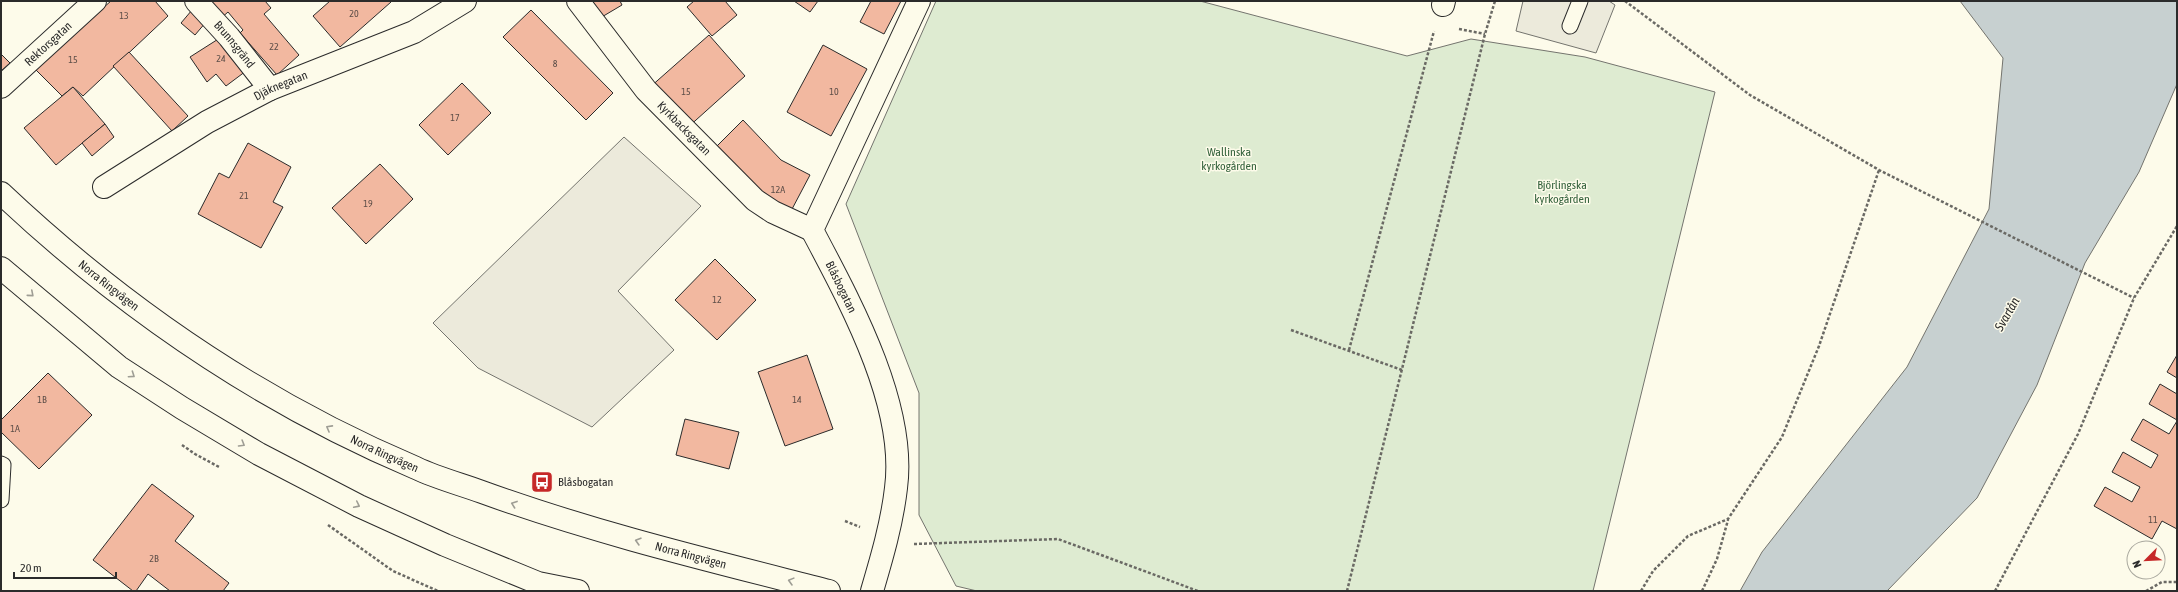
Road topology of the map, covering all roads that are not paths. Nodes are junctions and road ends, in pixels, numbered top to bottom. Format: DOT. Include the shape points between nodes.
graph roads {
  1 [pos="95,1"];
  2 [pos="196,1"];
  3 [pos="465,1"];
  4 [pos="578,1"];
  5 [pos="919,1"];
  6 [pos="1580,1"];
  7 [pos="1570,26"];
  8 [pos="1,87"];
  9 [pos="270,89"];
  10 [pos="104,188"];
  11 [pos="1,193"];
  12 [pos="812,230"];
  13 [pos="1,268"];
  14 [pos="1,464"];
  15 [pos="1,500"];
  16 [pos="578,591"];
  17 [pos="829,591"];
  18 [pos="872,591"];
  1 -- 8 [label="street, Rektorsgatan"];
  2 -- 9 [label="street, Brunnsgränd" via="229,37"];
  3 -- 9 [label="street, Djäknegatan" via="414,32"];
  4 -- 12 [label="street, Kyrkbacksgatan" via="646,90 755,200 773,212"];
  5 -- 12 [label="street"];
  6 -- 7 [label="lane"];
  9 -- 10 [label="street, Djäknegatan" via="207,122"];
  17 -- 11 [label="street, Norra Ringvägen, one-way" via="545,515 418,469 334,432 256,389 148,318"];
  12 -- 18 [label="street, Blåsbogatan" via="845,292 885,390 893,420 896,487 887,536"];
  13 -- 16 [label="street, one-way" via="119,367 259,454 359,506 445,545 538,583"];
  14 -- 15 [label="lane"];
}
